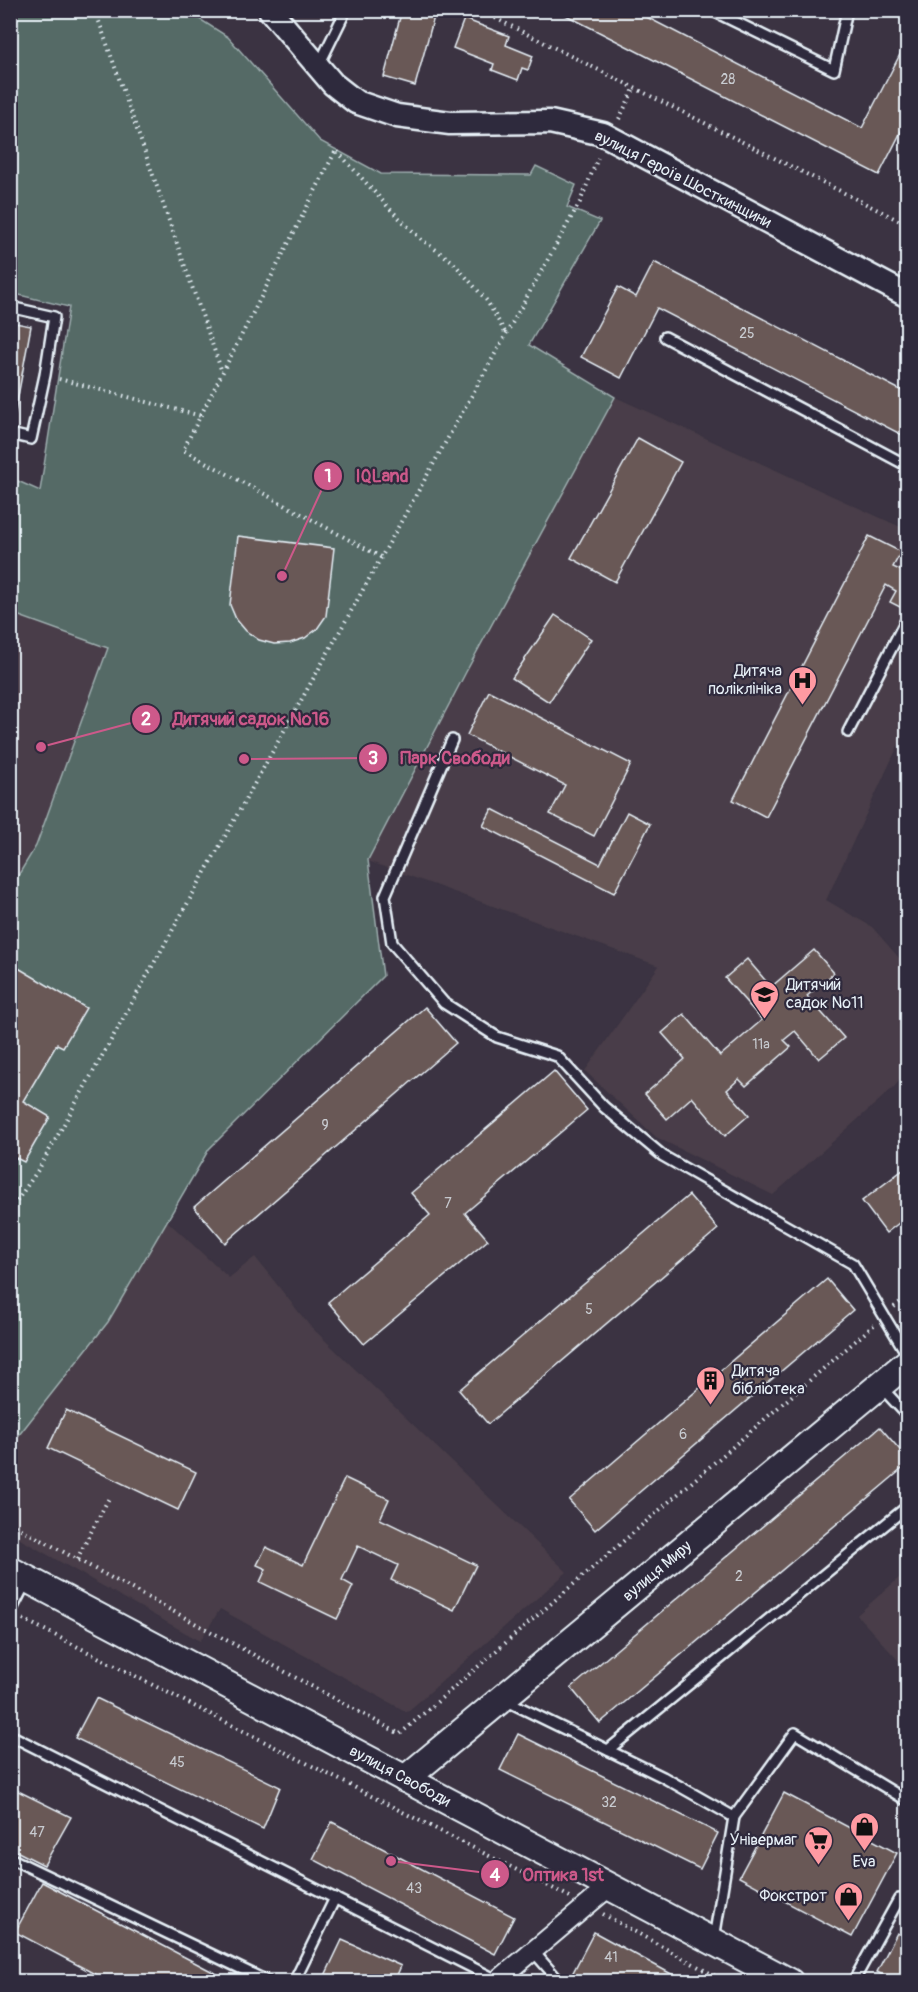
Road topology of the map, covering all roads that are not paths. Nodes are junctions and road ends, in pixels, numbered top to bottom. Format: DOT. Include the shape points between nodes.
graph roads {
  1 [pos="270,10"];
  2 [pos="346,10"];
  3 [pos="711,10"];
  4 [pos="847,10"];
  5 [pos="318,68"];
  6 [pos="908,296"];
  7 [pos="10,307"];
  8 [pos="665,338"];
  9 [pos="10,434"];
  10 [pos="908,466"];
  11 [pos="908,623"];
  12 [pos="848,732"];
  13 [pos="452,740"];
  14 [pos="908,1356"];
  15 [pos="908,1362"];
  16 [pos="879,1386"];
  17 [pos="908,1416"];
  18 [pos="908,1506"];
  19 [pos="19,1574"];
  20 [pos="11,1612"];
  21 [pos="503,1700"];
  22 [pos="10,1735"];
  23 [pos="608,1750"];
  24 [pos="405,1779"];
  25 [pos="908,1802"];
  26 [pos="734,1817"];
  27 [pos="10,1858"];
  28 [pos="609,1887"];
  29 [pos="335,1898"];
  30 [pos="908,1904"];
  31 [pos="713,1942"];
  32 [pos="533,1950"];
  33 [pos="497,1981"];
  34 [pos="269,1982"];
  35 [pos="294,1982"];
  36 [pos="560,1982"];
  37 [pos="790,1982"];
  38 [pos="853,1982"];
  1 -- 5 [label="street, вулиця Героїв Шосткинщини"];
  2 -- 5 [label="lane"];
  3 -- 4 [label="lane" via="834,70"];
  5 -- 6 [label="street, вулиця Героїв Шосткинщини" via="356,102 397,116 450,123 550,122 603,134"];
  7 -- 9 [label="lane" via="54,317 31,439"];
  8 -- 10 [label="lane"];
  11 -- 12 [label="lane" via="905,622"];
  13 -- 14 [label="lane" via="386,896 392,943 444,1003 497,1037 557,1056 604,1107 663,1156 853,1264"];
  15 -- 16 [label="main road, вулиця Миру"];
  16 -- 17 [label="lane"];
  16 -- 21 [label="main road, вулиця Миру"];
  18 -- 23 [label="lane"];
  19 -- 20 [label="lane"];
  19 -- 24 [label="main road, вулиця Свободи"];
  21 -- 23 [label="lane"];
  21 -- 24 [label="main road, вулиця Миру"];
  22 -- 29 [label="lane"];
  23 -- 26 [label="lane"];
  24 -- 28 [label="main road, вулиця Свободи"];
  25 -- 26 [label="lane" via="795,1733"];
  26 -- 31 [label="lane"];
  27 -- 34 [label="lane"];
  28 -- 31 [label="main road, вулиця Свободи"];
  28 -- 32 [label="street"];
  29 -- 33 [label="lane"];
  29 -- 35 [label="lane"];
  30 -- 38 [label="lane" via="899,1899"];
  31 -- 37 [label="main road, вулиця Свободи"];
  32 -- 33 [label="street"];
  32 -- 36 [label="lane"];
}
